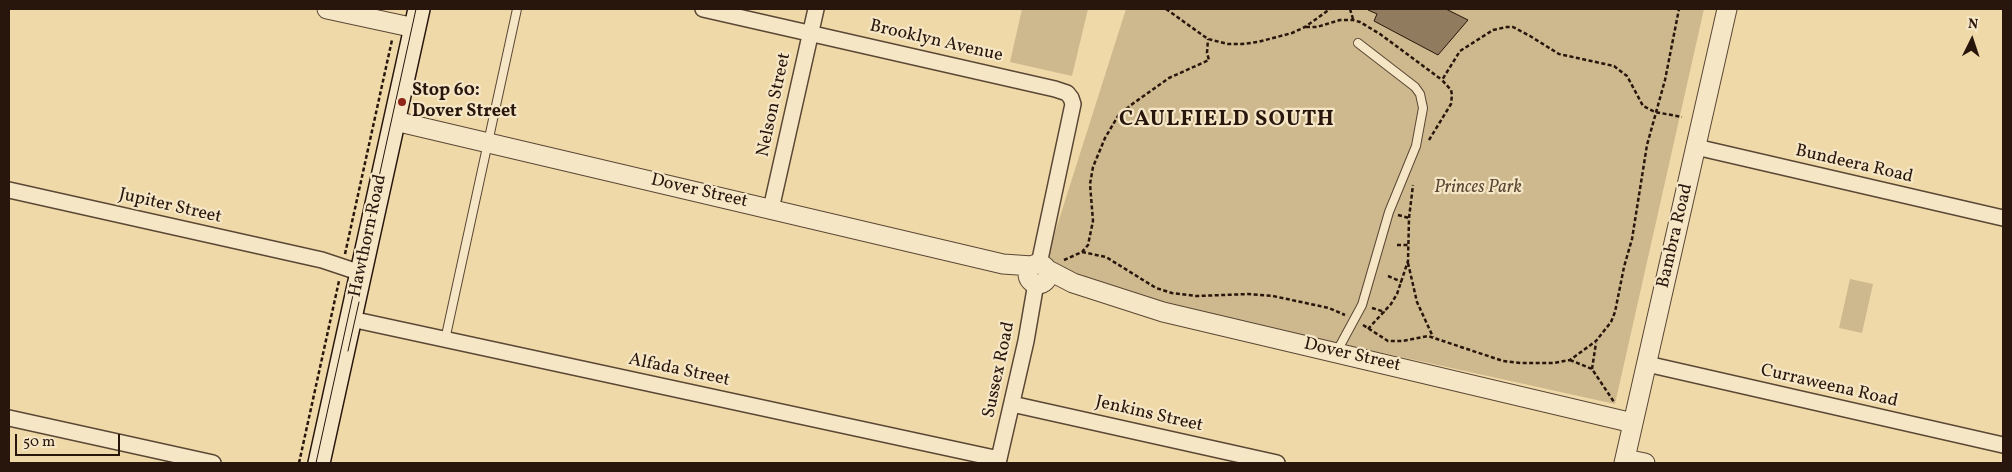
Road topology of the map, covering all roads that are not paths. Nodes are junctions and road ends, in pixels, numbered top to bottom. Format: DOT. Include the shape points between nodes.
graph roads {
  1 [pos="327,9"];
  2 [pos="517,9"];
  3 [pos="703,9"];
  4 [pos="816,9"];
  5 [pos="1727,9"];
  6 [pos="417,18"];
  7 [pos="810,33"];
  8 [pos="1358,43"];
  9 [pos="1071,98"];
  10 [pos="395,121"];
  11 [pos="487,142"];
  12 [pos="1696,147"];
  13 [pos="9,190"];
  14 [pos="771,209"];
  15 [pos="2003,218"];
  16 [pos="353,266"];
  17 [pos="1041,272"];
  18 [pos="351,319"];
  19 [pos="445,340"];
  20 [pos="1336,353"];
  21 [pos="1647,364"];
  22 [pos="1012,404"];
  23 [pos="9,418"];
  24 [pos="1633,422"];
  25 [pos="2003,445"];
  26 [pos="998,461"];
  27 [pos="1624,461"];
  28 [pos="213,463"];
  29 [pos="319,463"];
  30 [pos="1277,463"];
  31 [pos="1645,463"];
  1 -- 6 [label="street"];
  2 -- 11 [label="lane"];
  3 -- 7 [label="street, Brooklyn Avenue"];
  4 -- 7 [label="street, Nelson Street"];
  5 -- 12 [label="street, Bambra Road"];
  6 -- 10 [label="main road, Hawthorn Road"];
  7 -- 9 [label="street, Brooklyn Avenue" via="1055,89"];
  7 -- 14 [label="street, Nelson Street"];
  8 -- 20 [label="lane" via="1415,87 1423,108 1418,140 1389,212 1362,305"];
  9 -- 17 [label="street, Sussex Road" via="1072,110 1045,234"];
  10 -- 11 [label="street, Dover Street"];
  10 -- 16 [label="main road, Hawthorn Road"];
  11 -- 14 [label="street, Dover Street"];
  11 -- 19 [label="lane"];
  12 -- 15 [label="street, Bundeera Road"];
  12 -- 21 [label="street, Bambra Road"];
  13 -- 16 [label="street, Jupiter Street"];
  14 -- 17 [label="street, Dover Street"];
  16 -- 18 [label="main road, Hawthorn Road"];
  17 -- 20 [label="street, Dover Street" via="1163,312"];
  17 -- 22 [label="street, Sussex Road"];
  18 -- 19 [label="street, Alfada Street"];
  18 -- 29 [label="main road, Hawthorn Road"];
  19 -- 26 [label="street, Alfada Street"];
  20 -- 24 [label="street, Dover Street"];
  21 -- 24 [label="street, Bambra Road"];
  21 -- 25 [label="street, Curraweena Road"];
  22 -- 26 [label="street, Sussex Road"];
  22 -- 30 [label="street, Jenkins Street"];
  23 -- 28 [label="street"];
  24 -- 27 [label="street, Bambra Road"];
  27 -- 31 [label="street"];
}
